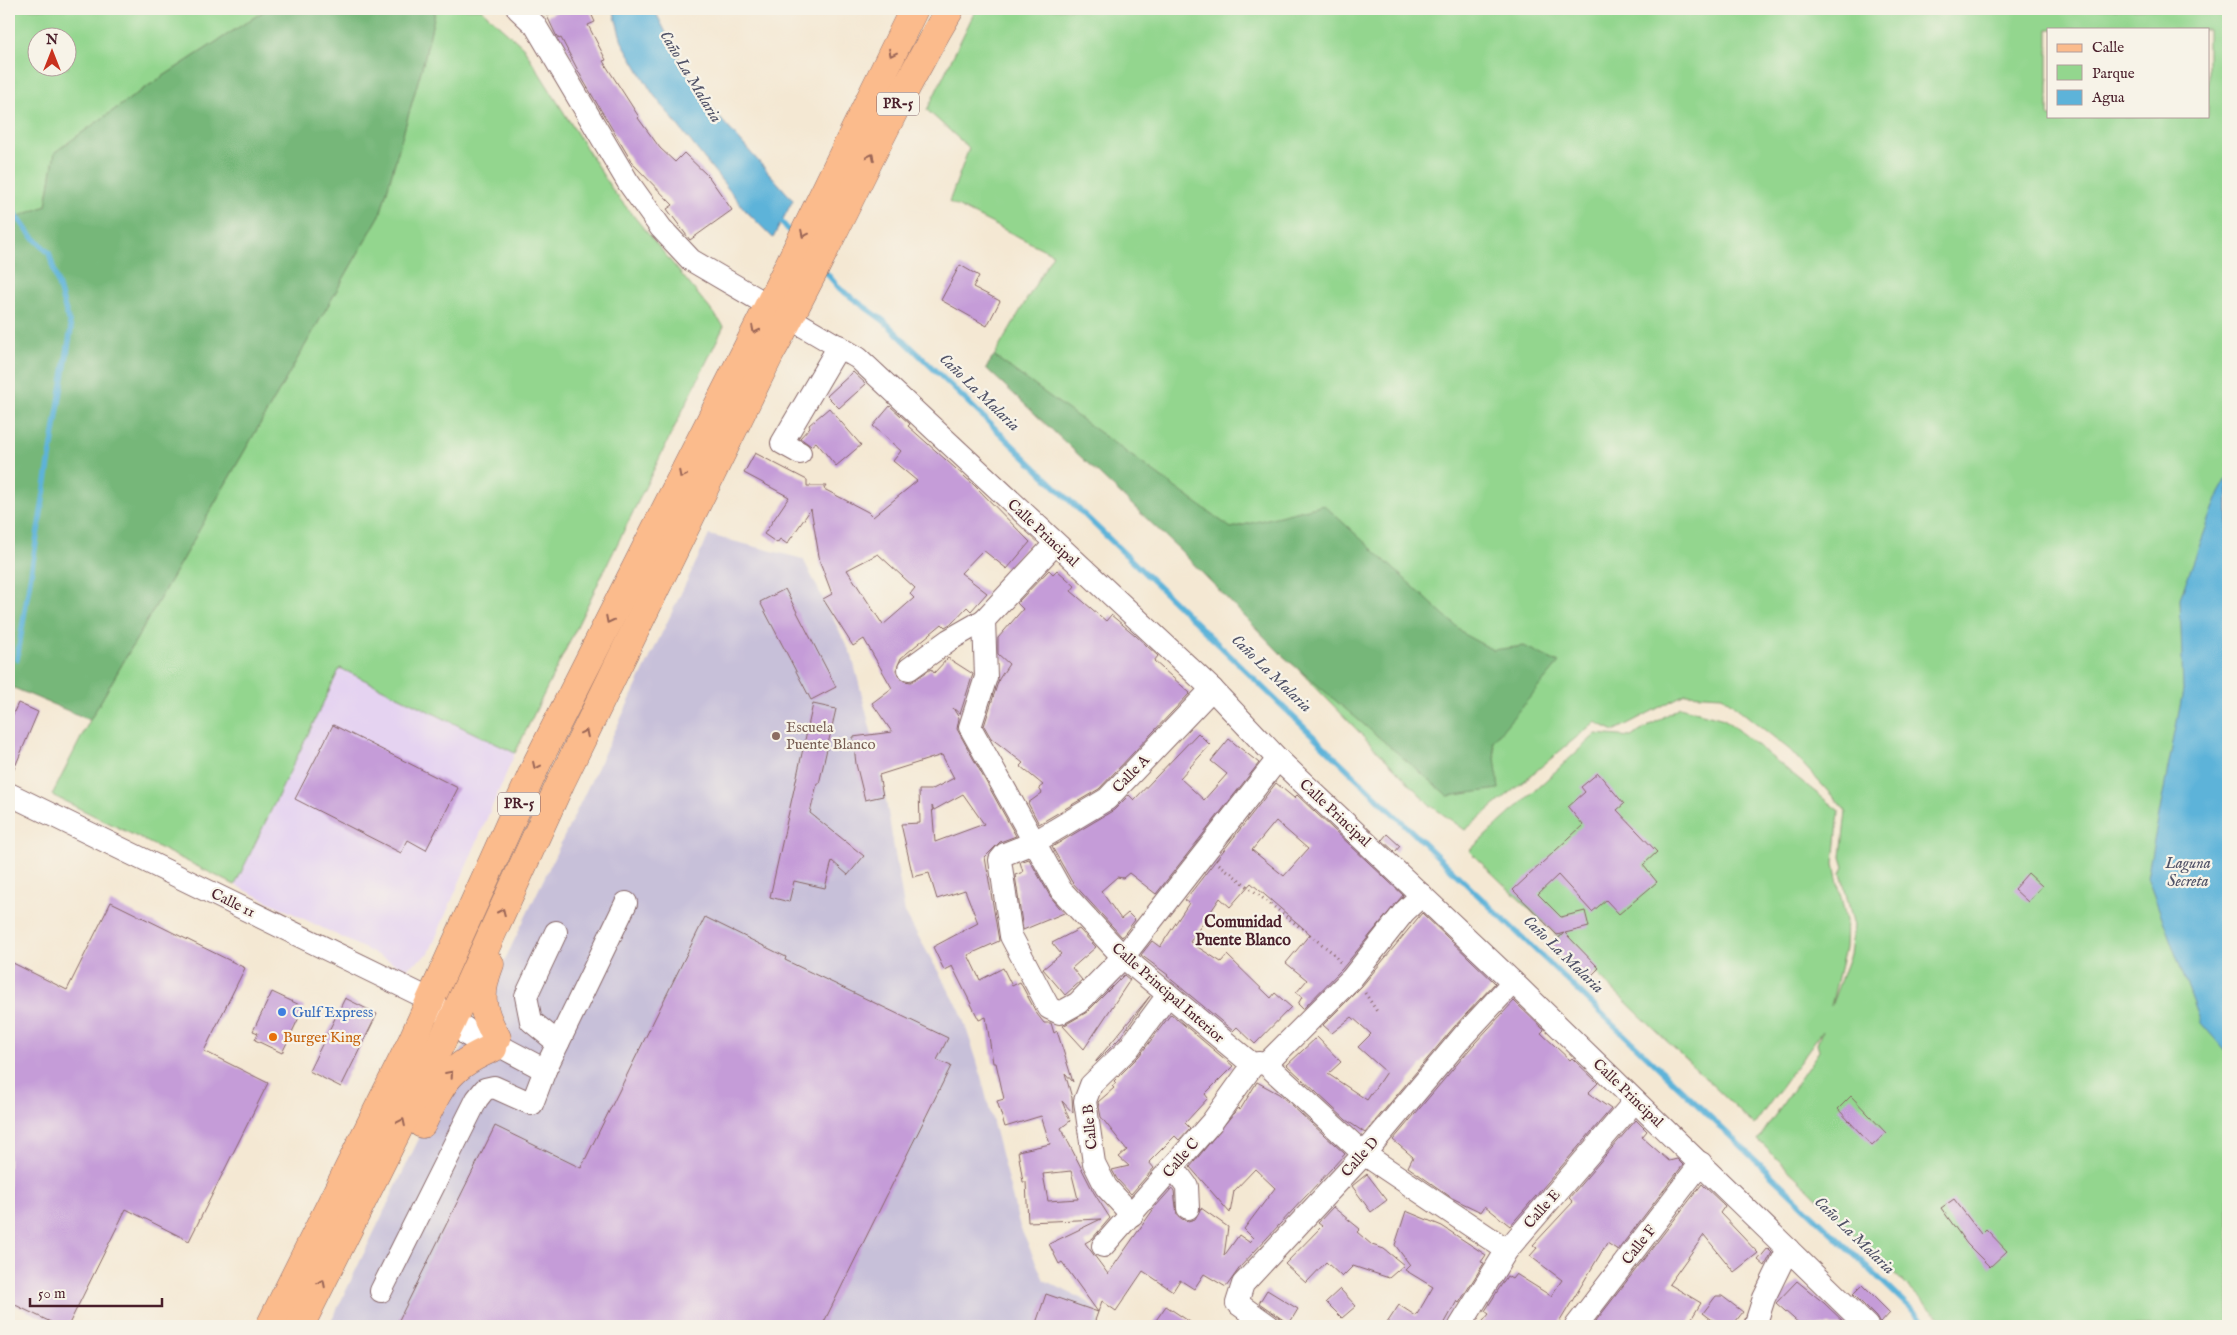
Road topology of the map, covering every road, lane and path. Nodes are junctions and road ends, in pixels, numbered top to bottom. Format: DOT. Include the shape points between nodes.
graph roads {
  1 [pos="518,9"];
  2 [pos="914,9"];
  3 [pos="950,9"];
  4 [pos="784,301"];
  5 [pos="839,346"];
  6 [pos="800,453"];
  7 [pos="1055,544"];
  8 [pos="984,620"];
  9 [pos="909,669"];
  10 [pos="1212,689"];
  11 [pos="1278,759"];
  12 [pos="9,794"];
  13 [pos="1035,842"];
  14 [pos="1205,852"];
  15 [pos="1422,895"];
  16 [pos="626,903"];
  17 [pos="556,932"];
  18 [pos="490,938"];
  19 [pos="1123,957"];
  20 [pos="1352,978"];
  21 [pos="1513,982"];
  22 [pos="1168,996"];
  23 [pos="432,1000"];
  24 [pos="1378,1013"];
  25 [pos="458,1024"];
  26 [pos="496,1044"];
  27 [pos="558,1044"];
  28 [pos="1259,1065"];
  29 [pos="546,1070"];
  30 [pos="1635,1100"];
  31 [pos="1364,1154"];
  32 [pos="383,1161"];
  33 [pos="1701,1164"];
  34 [pos="1173,1167"];
  35 [pos="1188,1208"];
  36 [pos="1132,1215"];
  37 [pos="1103,1246"];
  38 [pos="1788,1249"];
  39 [pos="1507,1250"];
  40 [pos="381,1292"];
  41 [pos="275,1324"];
  42 [pos="300,1326"];
  43 [pos="1269,1326"];
  44 [pos="1460,1326"];
  45 [pos="1576,1326"];
  46 [pos="1755,1326"];
  47 [pos="1867,1326"];
  1 -- 4 [label="street, Calle Principal" via="535,25 628,182 661,228 692,260"];
  2 -- 4 [label="main road, PR-5, one-way" via="825,190"];
  4 -- 3 [label="main road, PR-5, one-way" via="849,201"];
  4 -- 5 [label="street, Calle Principal"];
  18 -- 4 [label="main road, PR-5, one-way" via="561,782 770,354"];
  4 -- 23 [label="main road, PR-5, one-way" via="538,761"];
  5 -- 6 [label="street" via="782,443"];
  5 -- 7 [label="street, Calle Principal" via="858,358"];
  7 -- 8 [label="street"];
  7 -- 10 [label="street, Calle Principal"];
  8 -- 9 [label="street"];
  8 -- 13 [label="street, Calle Principal Interior" via="986,677 970,727"];
  10 -- 11 [label="street, Calle Principal"];
  10 -- 13 [label="street, Calle A" via="1107,799"];
  11 -- 14 [label="street"];
  11 -- 15 [label="street, Calle Principal"];
  12 -- 23 [label="street, Calle 11"];
  13 -- 19 [label="street, Calle Principal Interior" via="1061,890"];
  13 -- 19 [label="street, Calle A" via="1005,854 1000,860 1011,936 1049,1008 1060,1012 1078,1003"];
  14 -- 19 [label="street"];
  14 -- 20 [label="path" via="1333,953"];
  15 -- 20 [label="street, Calle C" via="1404,912"];
  15 -- 21 [label="street, Calle Principal"];
  16 -- 27 [label="street"];
  17 -- 27 [label="street" via="526,996 531,1020"];
  18 -- 25 [label="main road, PR-5"];
  18 -- 26 [label="main road" via="494,954 482,985 482,997"];
  19 -- 22 [label="street, Calle Principal Interior"];
  20 -- 24 [label="path"];
  20 -- 28 [label="street, Calle C"];
  21 -- 30 [label="street, Calle Principal"];
  21 -- 31 [label="street, Calle D"];
  22 -- 28 [label="street, Calle Principal Interior"];
  22 -- 36 [label="street, Calle B" via="1129,1048 1091,1085 1086,1101 1094,1164 1106,1187"];
  23 -- 25 [label="street, Calle 11"];
  23 -- 41 [label="main road, PR-5"];
  25 -- 26 [label="street, Calle 11" via="467,1035"];
  32 -- 25 [label="main road, PR-5, one-way"];
  26 -- 29 [label="street, Calle 11"];
  32 -- 26 [label="main road, one-way" via="403,1160 446,1079 459,1065"];
  27 -- 29 [label="street"];
  28 -- 31 [label="street, Calle Principal Interior"];
  28 -- 34 [label="street, Calle C"];
  29 -- 40 [label="street" via="532,1104 494,1087 485,1089"];
  30 -- 33 [label="street, Calle Principal"];
  30 -- 39 [label="street, Calle E"];
  31 -- 39 [label="street, Calle Principal Interior"];
  31 -- 43 [label="street, Calle D" via="1243,1284 1237,1303"];
  42 -- 32 [label="main road, PR-5, one-way"];
  33 -- 38 [label="street, Calle Principal"];
  33 -- 45 [label="street, Calle F"];
  34 -- 35 [label="street" via="1188,1186"];
  34 -- 36 [label="street, Calle C"];
  36 -- 37 [label="street, Calle C"];
  38 -- 46 [label="street" via="1764,1298"];
  38 -- 47 [label="street, Calle Principal"];
  39 -- 44 [label="street, Calle E"];
}
